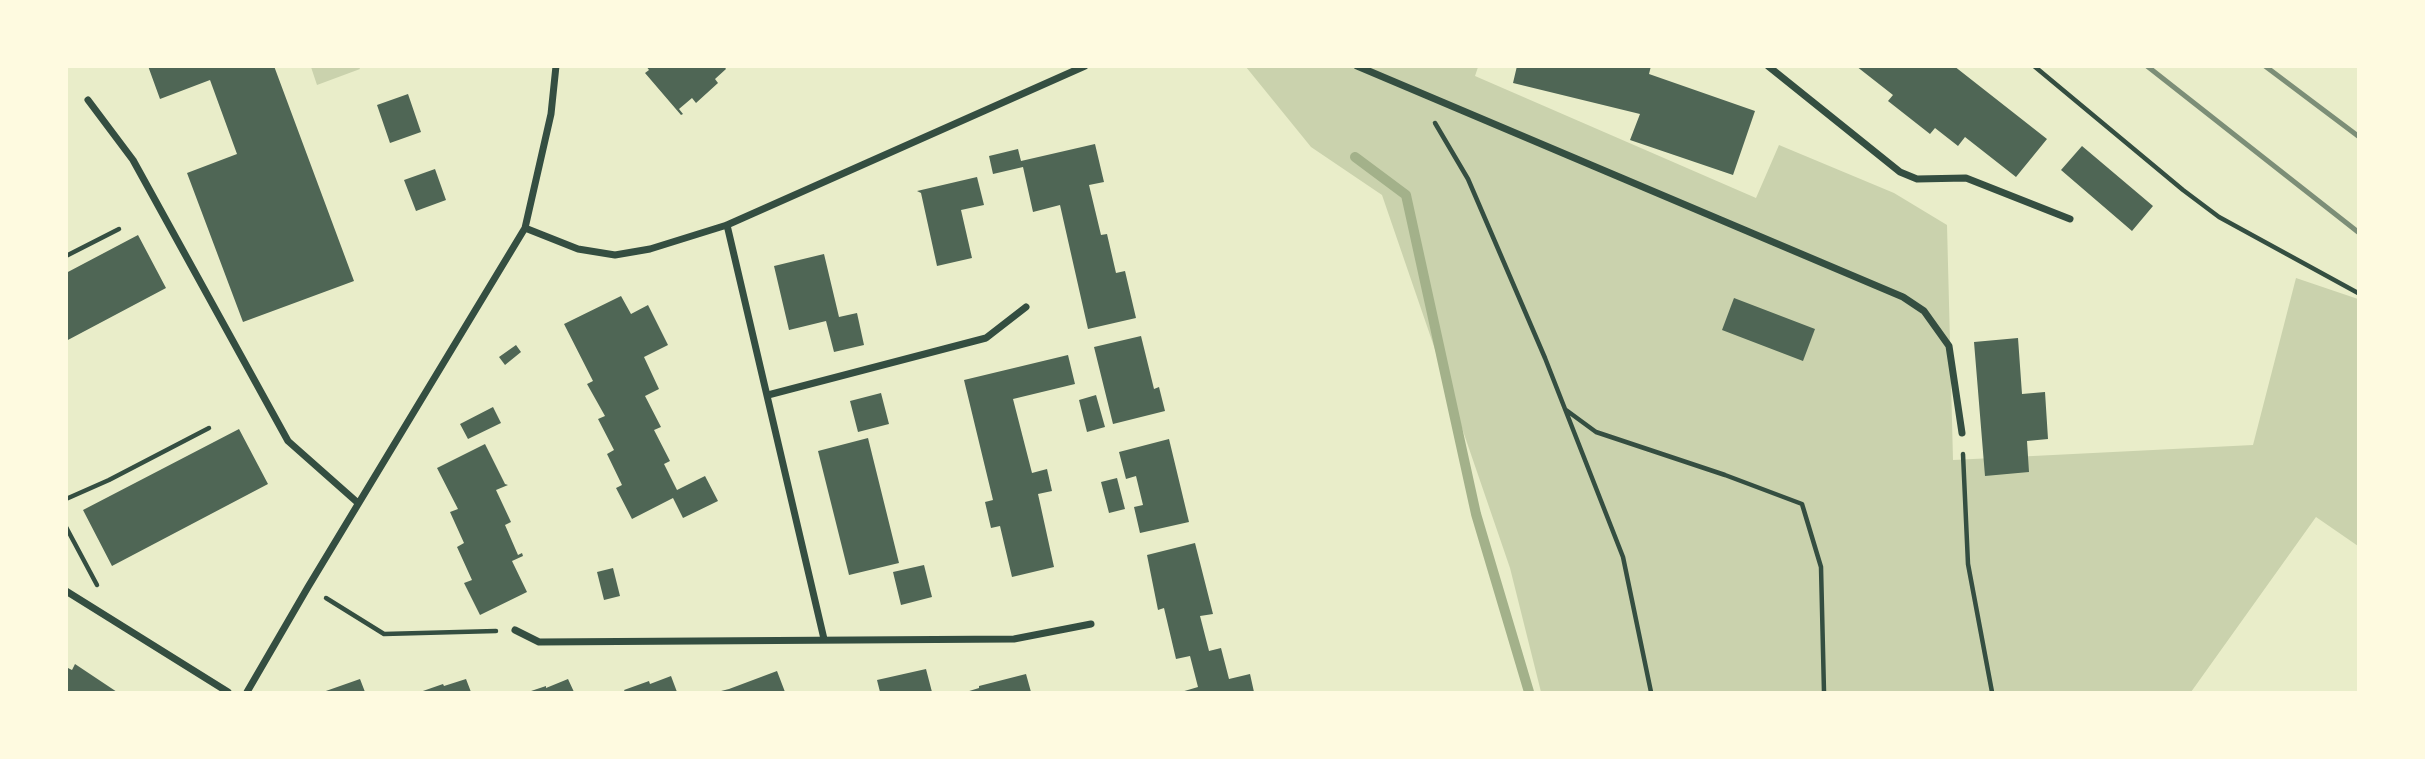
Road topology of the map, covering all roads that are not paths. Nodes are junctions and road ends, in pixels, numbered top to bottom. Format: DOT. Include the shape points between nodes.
graph roads {
  1 [pos="556,66"];
  2 [pos="1085,66"];
  3 [pos="1357,66"];
  4 [pos="1768,66"];
  5 [pos="88,100"];
  6 [pos="2070,219"];
  7 [pos="727,225"];
  8 [pos="525,228"];
  9 [pos="1026,307"];
  10 [pos="768,395"];
  11 [pos="1962,433"];
  12 [pos="358,503"];
  13 [pos="66,591"];
  14 [pos="1091,624"];
  15 [pos="515,630"];
  16 [pos="824,639"];
  17 [pos="228,692"];
  18 [pos="247,692"];
  1 -- 8 [label="street" via="551,114"];
  2 -- 7 [label="street"];
  3 -- 11 [label="street" via="1903,297 1924,311 1949,346"];
  4 -- 6 [label="street" via="1900,172 1917,179 1966,178"];
  5 -- 12 [label="street" via="133,160 288,441"];
  7 -- 8 [label="street" via="615,255 578,249"];
  7 -- 10 [label="street"];
  8 -- 12 [label="street"];
  9 -- 10 [label="street" via="986,338"];
  10 -- 16 [label="street"];
  12 -- 18 [label="street"];
  13 -- 17 [label="street"];
  14 -- 16 [label="street" via="1013,639"];
  15 -- 16 [label="street" via="539,642"];
}
